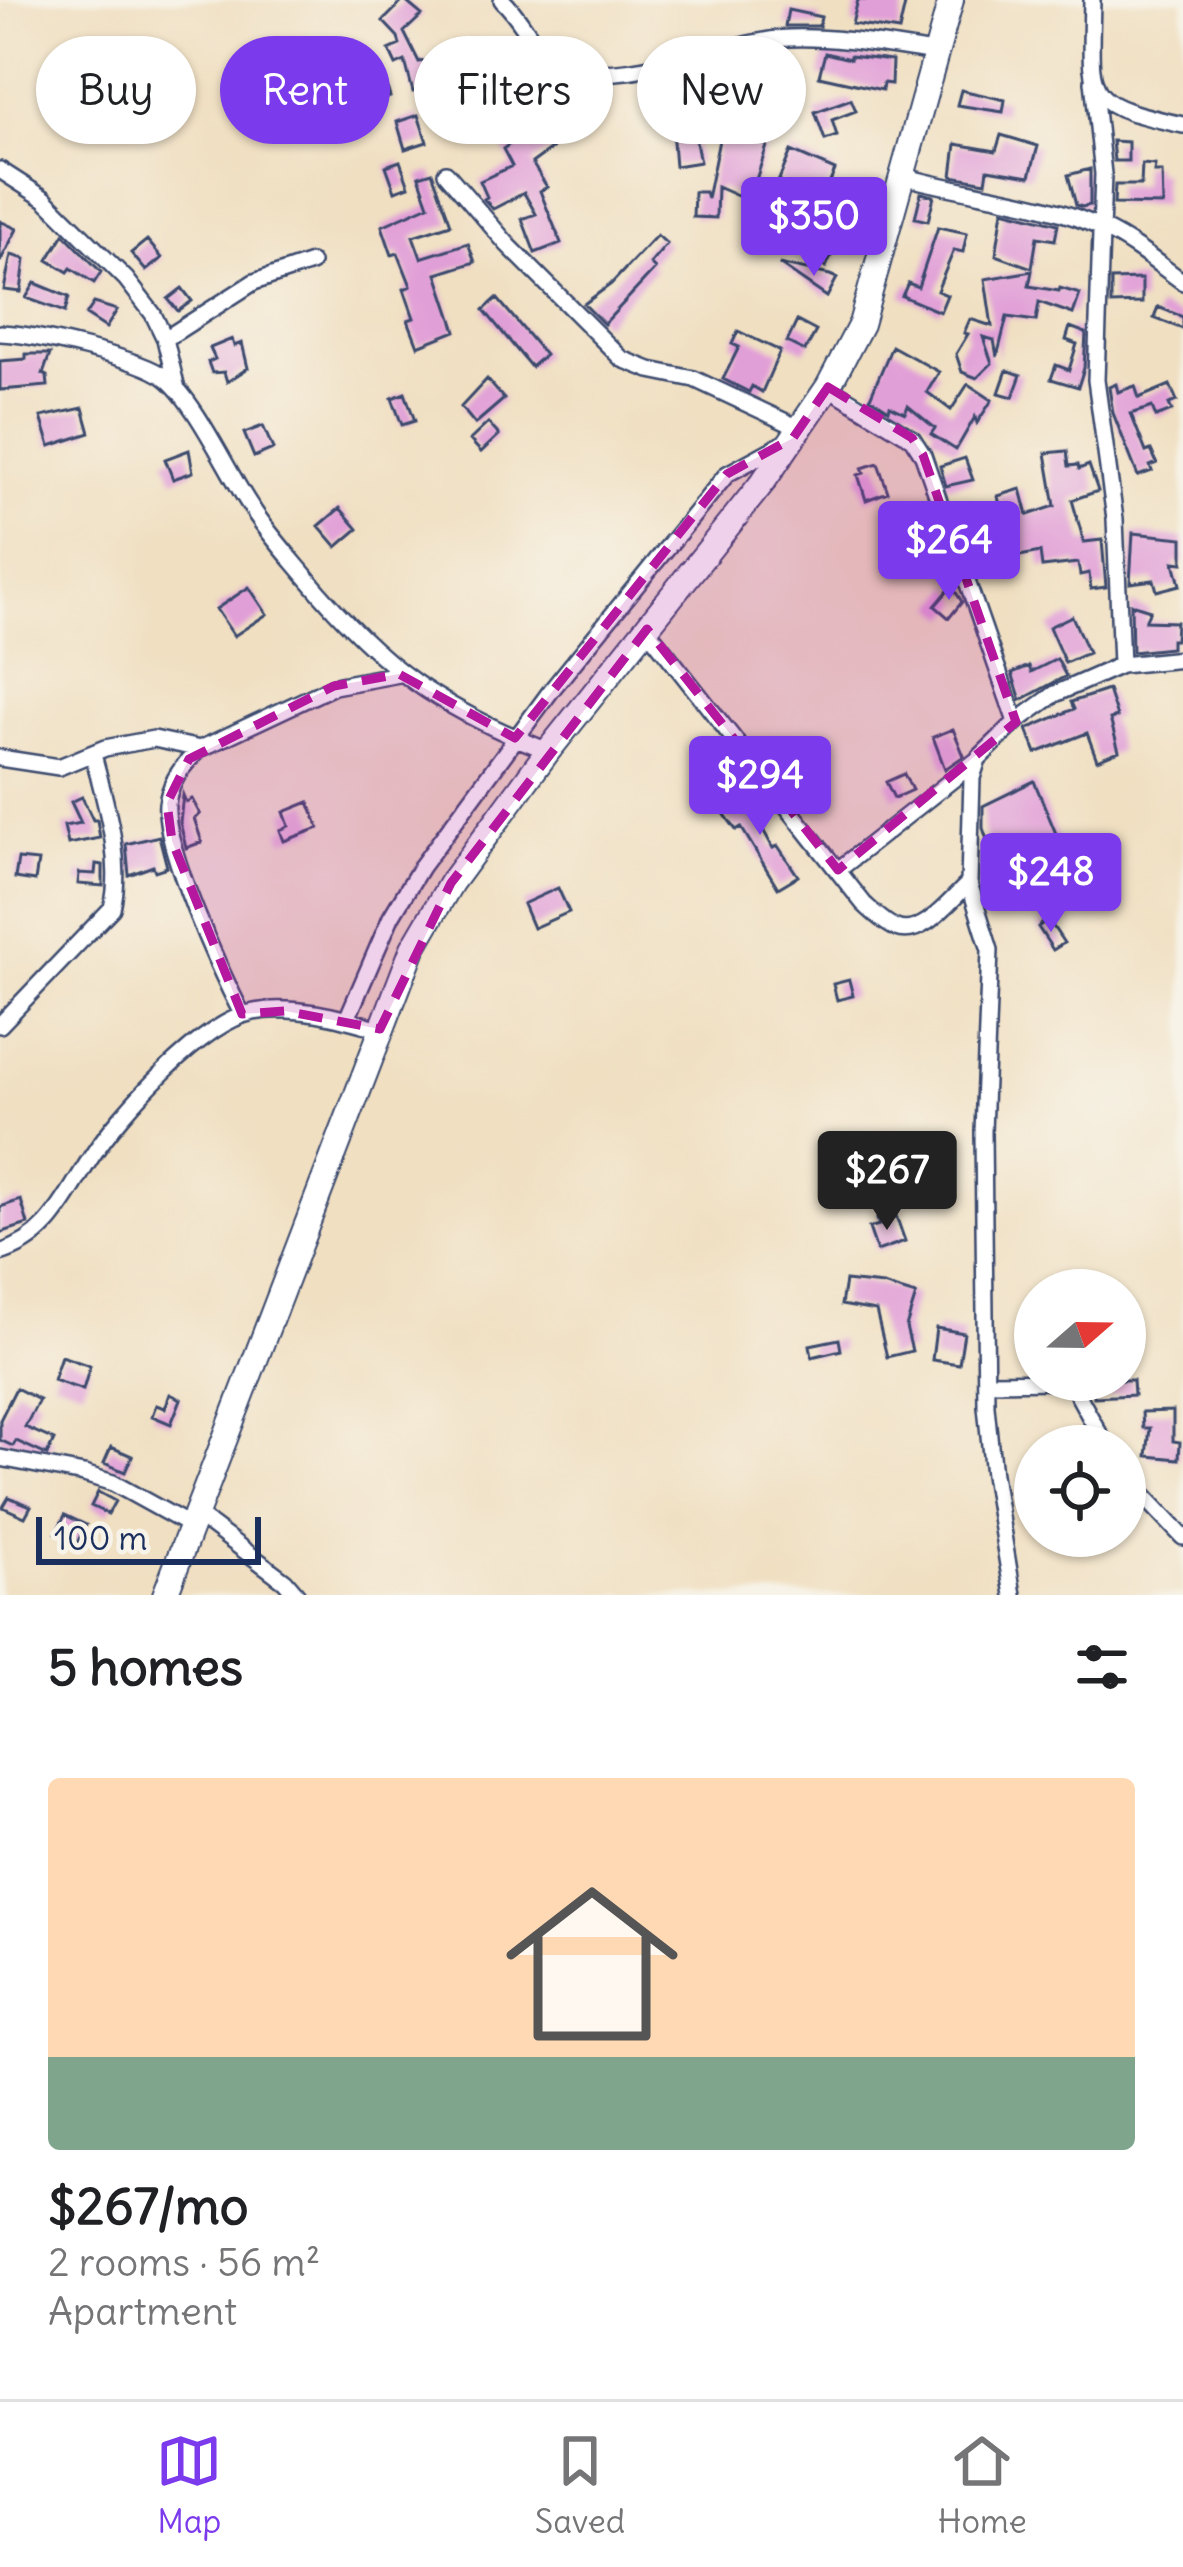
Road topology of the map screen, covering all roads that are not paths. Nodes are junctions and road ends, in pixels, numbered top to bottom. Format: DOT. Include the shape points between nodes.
graph roads {
  1 [pos="502,0"];
  2 [pos="951,0"];
  3 [pos="1092,0"];
  4 [pos="935,53"];
  5 [pos="1093,81"];
  6 [pos="1183,124"];
  7 [pos="0,170"];
  8 [pos="446,173"];
  9 [pos="902,176"];
  10 [pos="1103,228"];
  11 [pos="311,263"];
  12 [pos="1183,282"];
  13 [pos="0,333"];
  14 [pos="165,339"];
  15 [pos="827,387"];
  16 [pos="177,390"];
  17 [pos="797,434"];
  18 [pos="647,629"];
  19 [pos="1183,659"];
  20 [pos="1121,665"];
  21 [pos="399,674"];
  22 [pos="1016,722"];
  23 [pos="515,738"];
  24 [pos="200,749"];
  25 [pos="548,751"];
  26 [pos="93,754"];
  27 [pos="0,758"];
  28 [pos="978,759"];
  29 [pos="838,870"];
  30 [pos="969,883"];
  31 [pos="242,1014"];
  32 [pos="347,1019"];
  33 [pos="0,1025"];
  34 [pos="380,1030"];
  35 [pos="0,1252"];
  36 [pos="988,1382"];
  37 [pos="1094,1425"];
  38 [pos="0,1458"];
  39 [pos="1146,1498"];
  40 [pos="194,1520"];
  41 [pos="1183,1537"];
  42 [pos="165,1595"];
  43 [pos="297,1595"];
  44 [pos="1013,1595"];
  1 -- 4 [label="street" via="536,47 579,73 644,68 784,38"];
  2 -- 4 [label="main road"];
  3 -- 5 [label="street"];
  4 -- 9 [label="main road"];
  5 -- 6 [label="street" via="1119,112"];
  5 -- 10 [label="street"];
  7 -- 14 [label="street" via="105,254"];
  8 -- 17 [label="street" via="622,359 694,379"];
  9 -- 10 [label="street"];
  9 -- 15 [label="main road" via="861,324"];
  10 -- 12 [label="street"];
  10 -- 20 [label="street" via="1096,380 1115,519"];
  11 -- 14 [label="street" via="254,282"];
  13 -- 16 [label="street" via="123,359"];
  14 -- 16 [label="street"];
  15 -- 17 [label="main road"];
  15 -- 22 [label="street" via="912,438 923,455"];
  16 -- 21 [label="street" via="254,512 351,631"];
  17 -- 18 [label="main road"];
  17 -- 23 [label="street" via="727,474"];
  18 -- 25 [label="main road"];
  18 -- 29 [label="street"];
  19 -- 20 [label="street"];
  20 -- 22 [label="street" via="1054,694"];
  21 -- 23 [label="street"];
  21 -- 24 [label="street" via="334,686"];
  22 -- 28 [label="street"];
  23 -- 25 [label="street"];
  23 -- 32 [label="street" via="391,917"];
  24 -- 26 [label="street" via="130,740"];
  24 -- 31 [label="street" via="175,778 169,822"];
  25 -- 34 [label="main road" via="451,884 413,948"];
  26 -- 27 [label="street" via="59,767"];
  26 -- 33 [label="street" via="108,811 112,908"];
  28 -- 29 [label="street"];
  28 -- 30 [label="street"];
  29 -- 30 [label="street" via="864,904 909,930"];
  30 -- 36 [label="street" via="990,950 983,1132"];
  31 -- 32 [label="street"];
  31 -- 35 [label="street" via="132,1103 40,1234"];
  32 -- 34 [label="street"];
  34 -- 40 [label="main road"];
  36 -- 37 [label="street" via="1072,1384"];
  36 -- 44 [label="street"];
  38 -- 40 [label="street" via="70,1470"];
  39 -- 41 [label="street"];
  40 -- 42 [label="main road"];
  40 -- 43 [label="street"];
}
